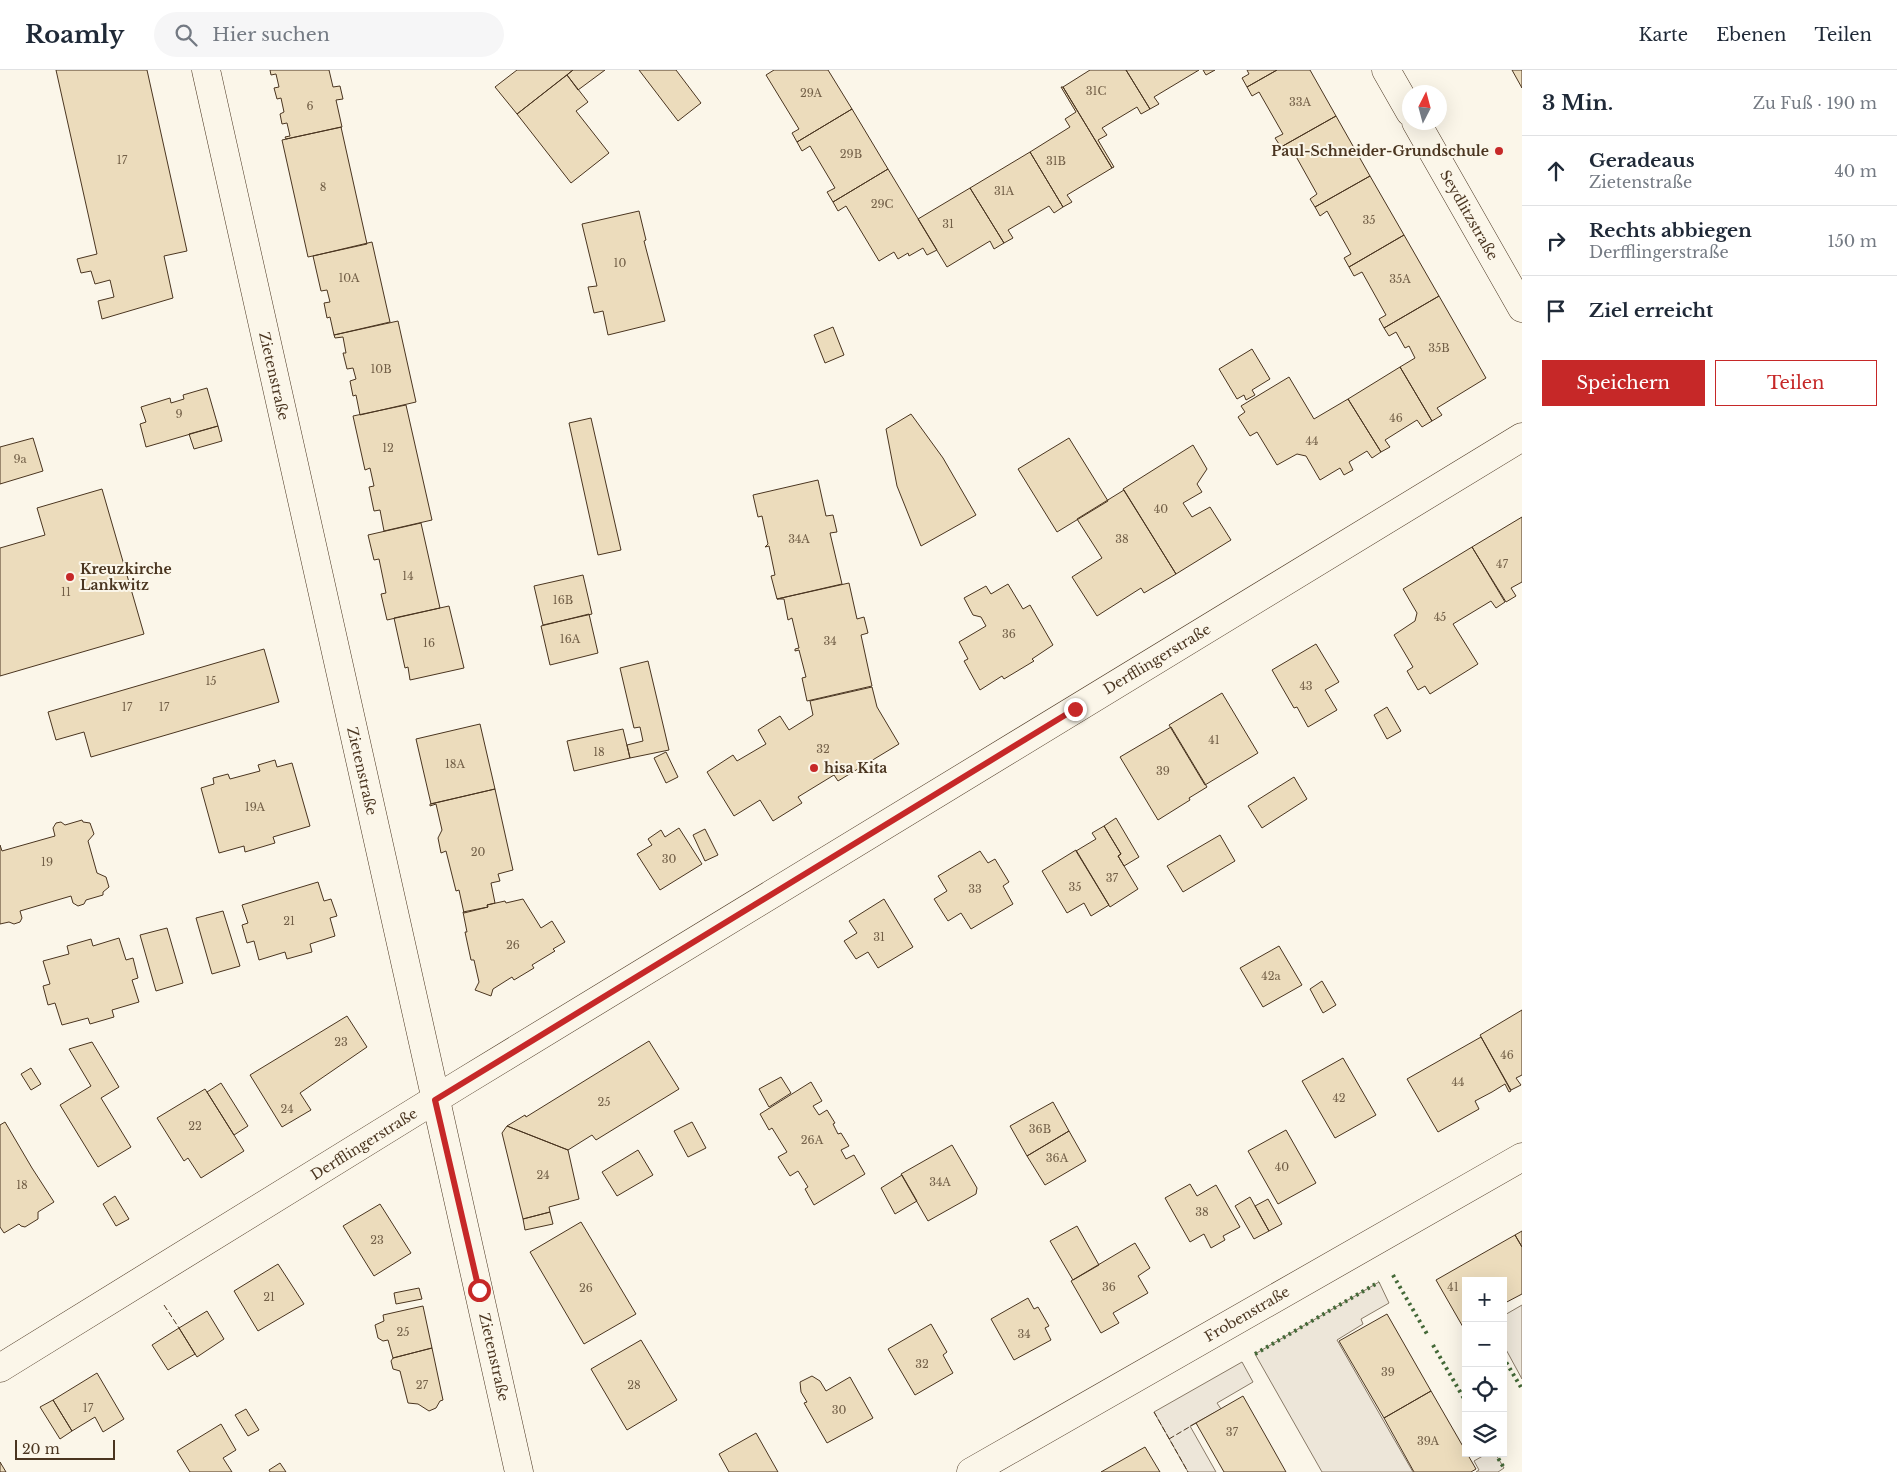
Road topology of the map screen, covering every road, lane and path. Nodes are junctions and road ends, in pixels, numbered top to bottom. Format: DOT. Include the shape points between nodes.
graph roads {
  1 [pos="206,70"];
  2 [pos="1386,70"];
  3 [pos="1402,98"];
  4 [pos="1421,130"];
  5 [pos="1522,308"];
  6 [pos="1522,437"];
  7 [pos="435,1100"];
  8 [pos="1522,1157"];
  9 [pos="0,1368"];
  10 [pos="519,1472"];
  11 [pos="971,1472"];
  1 -- 7 [label="street, Zietenstraße"];
  2 -- 3 [label="street"];
  4 -- 5 [label="street, Seydlitzstraße"];
  6 -- 7 [label="street, Derfflingerstraße"];
  7 -- 9 [label="street, Derfflingerstraße"];
  7 -- 10 [label="street, Zietenstraße"];
  8 -- 11 [label="street, Frobenstraße"];
}
